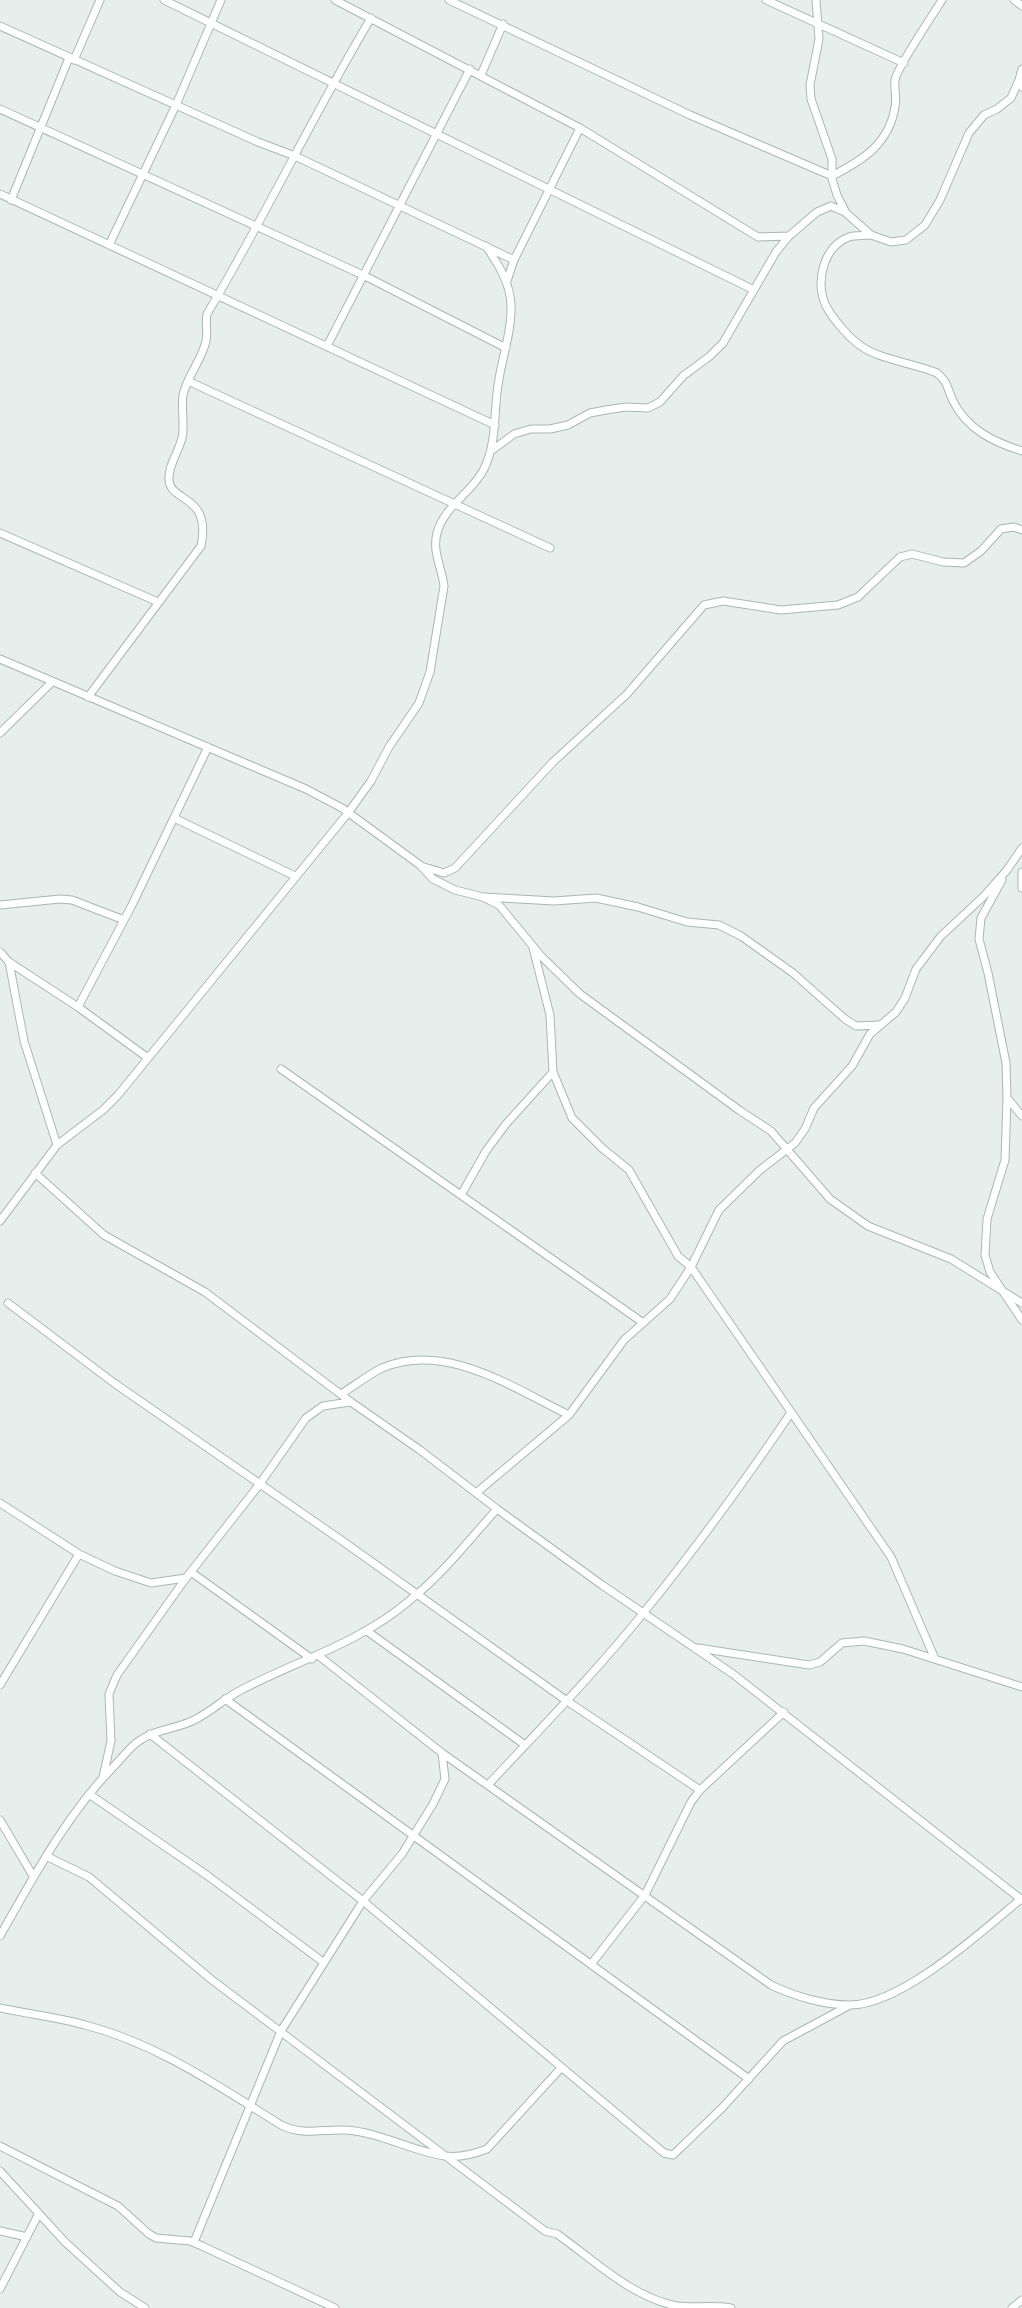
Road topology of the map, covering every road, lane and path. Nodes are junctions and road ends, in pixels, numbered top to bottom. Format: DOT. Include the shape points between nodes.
graph roads {
  1 [pos="100,0"];
  2 [pos="164,0"];
  3 [pos="221,0"];
  4 [pos="335,0"];
  5 [pos="449,0"];
  6 [pos="766,0"];
  7 [pos="816,0"];
  8 [pos="942,0"];
  9 [pos="1014,0"];
  10 [pos="1022,6"];
  11 [pos="371,19"];
  12 [pos="211,23"];
  13 [pos="503,24"];
  14 [pos="818,24"];
  15 [pos="0,26"];
  16 [pos="72,59"];
  17 [pos="904,63"];
  18 [pos="470,69"];
  19 [pos="1022,69"];
  20 [pos="481,75"];
  21 [pos="333,82"];
  22 [pos="1021,83"];
  23 [pos="176,105"];
  24 [pos="0,109"];
  25 [pos="42,128"];
  26 [pos="580,128"];
  27 [pos="437,134"];
  28 [pos="295,156"];
  29 [pos="142,173"];
  30 [pos="832,176"];
  31 [pos="550,188"];
  32 [pos="0,194"];
  33 [pos="11,200"];
  34 [pos="399,205"];
  35 [pos="846,213"];
  36 [pos="256,226"];
  37 [pos="871,235"];
  38 [pos="789,236"];
  39 [pos="109,245"];
  40 [pos="486,246"];
  41 [pos="514,260"];
  42 [pos="363,275"];
  43 [pos="507,281"];
  44 [pos="754,290"];
  45 [pos="218,295"];
  46 [pos="327,346"];
  47 [pos="506,348"];
  48 [pos="188,381"];
  49 [pos="495,425"];
  50 [pos="490,451"];
  51 [pos="1022,451"];
  52 [pos="454,504"];
  53 [pos="1022,530"];
  54 [pos="0,533"];
  55 [pos="550,548"];
  56 [pos="158,602"];
  57 [pos="0,659"];
  58 [pos="51,682"];
  59 [pos="88,697"];
  60 [pos="0,733"];
  61 [pos="208,747"];
  62 [pos="348,813"];
  63 [pos="174,818"];
  64 [pos="1022,848"];
  65 [pos="420,865"];
  66 [pos="1007,870"];
  67 [pos="1022,872"];
  68 [pos="295,876"];
  69 [pos="1022,888"];
  70 [pos="483,897"];
  71 [pos="0,905"];
  72 [pos="124,920"];
  73 [pos="531,944"];
  74 [pos="0,952"];
  75 [pos="9,962"];
  76 [pos="78,1007"];
  77 [pos="882,1025"];
  78 [pos="148,1058"];
  79 [pos="281,1069"];
  80 [pos="553,1072"];
  81 [pos="1007,1098"];
  82 [pos="1022,1116"];
  83 [pos="57,1145"];
  84 [pos="788,1150"];
  85 [pos="35,1173"];
  86 [pos="461,1195"];
  87 [pos="0,1221"];
  88 [pos="691,1267"];
  89 [pos="1003,1292"];
  90 [pos="8,1303"];
  91 [pos="1022,1303"];
  92 [pos="1022,1320"];
  93 [pos="642,1322"];
  94 [pos="341,1394"];
  95 [pos="351,1402"];
  96 [pos="790,1414"];
  97 [pos="569,1415"];
  98 [pos="259,1485"];
  99 [pos="476,1493"];
  100 [pos="0,1503"];
  101 [pos="497,1509"];
  102 [pos="79,1554"];
  103 [pos="188,1575"];
  104 [pos="417,1594"];
  105 [pos="643,1613"];
  106 [pos="367,1631"];
  107 [pos="694,1647"];
  108 [pos="315,1658"];
  109 [pos="935,1659"];
  110 [pos="0,1685"];
  111 [pos="1022,1687"];
  112 [pos="225,1699"];
  113 [pos="567,1701"];
  114 [pos="784,1712"];
  115 [pos="150,1734"];
  116 [pos="525,1745"];
  117 [pos="442,1753"];
  118 [pos="103,1777"];
  119 [pos="488,1785"];
  120 [pos="700,1790"];
  121 [pos="89,1794"];
  122 [pos="0,1820"];
  123 [pos="412,1836"];
  124 [pos="46,1856"];
  125 [pos="33,1876"];
  126 [pos="645,1895"];
  127 [pos="1021,1899"];
  128 [pos="363,1901"];
  129 [pos="0,1936"];
  130 [pos="323,1962"];
  131 [pos="592,1963"];
  132 [pos="850,2005"];
  133 [pos="0,2008"];
  134 [pos="281,2031"];
  135 [pos="561,2067"];
  136 [pos="749,2079"];
  137 [pos="251,2106"];
  138 [pos="0,2146"];
  139 [pos="446,2156"];
  140 [pos="0,2171"];
  141 [pos="38,2215"];
  142 [pos="0,2231"];
  143 [pos="27,2237"];
  144 [pos="194,2242"];
  145 [pos="0,2289"];
  146 [pos="1022,2300"];
  147 [pos="145,2308"];
  148 [pos="335,2308"];
  149 [pos="731,2308"];
  150 [pos="1012,2308"];
  1 -- 16 [label="street"];
  2 -- 12 [label="street"];
  3 -- 12 [label="street"];
  4 -- 11 [label="street"];
  5 -- 13 [label="street"];
  6 -- 14 [label="street"];
  7 -- 14 [label="street"];
  8 -- 17 [label="street"];
  9 -- 10 [label="street"];
  11 -- 18 [label="street"];
  11 -- 21 [label="street"];
  12 -- 21 [label="street"];
  12 -- 23 [label="street"];
  13 -- 20 [label="street"];
  13 -- 30 [label="street" via="690,115"];
  14 -- 17 [label="street"];
  14 -- 30 [label="street" via="811,99 832,159"];
  15 -- 16 [label="street"];
  16 -- 23 [label="street"];
  16 -- 25 [label="street"];
  17 -- 30 [label="street" via="895,79 896,106 889,130 860,161"];
  18 -- 20 [label="street"];
  18 -- 27 [label="street"];
  19 -- 22 [label="street"];
  20 -- 26 [label="street"];
  21 -- 27 [label="street"];
  21 -- 28 [label="street"];
  22 -- 37 [label="street" via="1011,98 984,115 969,133 925,226 906,240 891,242"];
  23 -- 28 [label="street"];
  23 -- 29 [label="street"];
  24 -- 25 [label="street"];
  25 -- 29 [label="street"];
  25 -- 33 [label="street"];
  26 -- 31 [label="street"];
  26 -- 38 [label="street" via="758,237"];
  27 -- 31 [label="street"];
  27 -- 34 [label="street"];
  28 -- 34 [label="street"];
  28 -- 36 [label="street"];
  29 -- 36 [label="street"];
  29 -- 39 [label="street"];
  30 -- 35 [label="street"];
  31 -- 41 [label="street"];
  31 -- 44 [label="street"];
  32 -- 33 [label="street"];
  33 -- 39 [label="street"];
  34 -- 40 [label="street"];
  34 -- 42 [label="street"];
  35 -- 37 [label="street"];
  35 -- 38 [label="street" via="831,206"];
  36 -- 42 [label="street"];
  36 -- 45 [label="street"];
  37 -- 51 [label="street" via="851,236 826,259 821,285 826,305 862,347 937,373 946,380 963,418 976,430"];
  38 -- 44 [label="street"];
  39 -- 45 [label="street"];
  40 -- 41 [label="street"];
  40 -- 43 [label="street"];
  41 -- 43 [label="street"];
  42 -- 46 [label="street"];
  42 -- 47 [label="street"];
  43 -- 47 [label="street" via="511,305"];
  44 -- 50 [label="street" via="723,343 660,402 648,408 606,410 550,429 514,433"];
  45 -- 46 [label="street"];
  45 -- 48 [label="street" via="207,314 206,342"];
  46 -- 49 [label="street"];
  47 -- 49 [label="street"];
  48 -- 52 [label="street"];
  48 -- 56 [label="street" via="181,412 182,439 169,479 171,487 199,511 204,530 201,546"];
  49 -- 50 [label="street"];
  50 -- 52 [label="street" via="477,481"];
  52 -- 55 [label="street"];
  52 -- 62 [label="street" via="436,535 436,559 444,586 430,673 419,704"];
  53 -- 65 [label="street" via="1001,529 964,563 912,554 900,557 858,597 838,605 781,610 723,601 704,605 627,694 553,762 455,868 444,873"];
  54 -- 56 [label="street"];
  56 -- 59 [label="street"];
  57 -- 58 [label="street"];
  58 -- 59 [label="street"];
  58 -- 60 [label="street"];
  59 -- 61 [label="street"];
  61 -- 62 [label="street" via="306,789"];
  61 -- 63 [label="street"];
  62 -- 65 [label="street"];
  62 -- 68 [label="street"];
  63 -- 68 [label="street"];
  63 -- 72 [label="street"];
  64 -- 66 [label="street"];
  65 -- 70 [label="street" via="433,879 456,891"];
  66 -- 77 [label="street" via="941,936 916,969 896,1012"];
  66 -- 81 [label="street" via="981,918 979,939 1006,1063"];
  67 -- 69 [label="street"];
  68 -- 78 [label="street"];
  70 -- 73 [label="street" via="499,905"];
  70 -- 77 [label="street" via="596,898 687,922 719,925 762,950 856,1026"];
  71 -- 72 [label="street" via="60,899"];
  72 -- 76 [label="street"];
  73 -- 80 [label="street" via="550,1015"];
  73 -- 84 [label="street" via="580,994 771,1131"];
  74 -- 75 [label="street"];
  75 -- 76 [label="street"];
  75 -- 83 [label="street" via="24,1041"];
  76 -- 78 [label="street"];
  77 -- 84 [label="street" via="870,1034 852,1066 814,1108"];
  78 -- 83 [label="street" via="112,1103"];
  79 -- 86 [label="street"];
  80 -- 86 [label="street" via="506,1124"];
  80 -- 88 [label="street" via="572,1118 629,1170 678,1256"];
  81 -- 82 [label="street"];
  81 -- 89 [label="street" via="1005,1160 985,1235 990,1272"];
  83 -- 85 [label="street"];
  84 -- 88 [label="street" via="719,1210"];
  84 -- 89 [label="street" via="830,1199 868,1226 951,1259"];
  85 -- 87 [label="street"];
  85 -- 94 [label="street" via="104,1235 205,1292"];
  86 -- 93 [label="street"];
  88 -- 93 [label="street" via="670,1299"];
  88 -- 96 [label="street"];
  89 -- 91 [label="street"];
  89 -- 92 [label="street"];
  90 -- 98 [label="street"];
  93 -- 97 [label="street"];
  94 -- 95 [label="street"];
  94 -- 97 [label="street" via="382,1368 430,1360 475,1370"];
  95 -- 98 [label="street" via="323,1406 306,1419"];
  95 -- 99 [label="street"];
  96 -- 105 [label="street" via="718,1518"];
  96 -- 109 [label="street" via="891,1557"];
  97 -- 99 [label="street"];
  98 -- 103 [label="street"];
  98 -- 104 [label="street"];
  99 -- 101 [label="street"];
  100 -- 102 [label="street"];
  101 -- 104 [label="street"];
  101 -- 105 [label="street"];
  102 -- 103 [label="street" via="151,1583"];
  102 -- 110 [label="street"];
  103 -- 108 [label="street"];
  103 -- 118 [label="street" via="113,1684 108,1705 111,1741"];
  104 -- 106 [label="street"];
  104 -- 113 [label="street"];
  105 -- 107 [label="street"];
  105 -- 113 [label="street"];
  106 -- 108 [label="street"];
  106 -- 116 [label="street"];
  107 -- 109 [label="street" via="809,1665 820,1662 842,1643 864,1641"];
  107 -- 114 [label="street"];
  108 -- 112 [label="street"];
  108 -- 117 [label="street"];
  109 -- 111 [label="street"];
  112 -- 115 [label="street" via="195,1721"];
  112 -- 123 [label="street"];
  113 -- 116 [label="street"];
  113 -- 120 [label="street"];
  114 -- 120 [label="street"];
  114 -- 127 [label="street"];
  115 -- 118 [label="street"];
  115 -- 128 [label="street"];
  116 -- 119 [label="street"];
  117 -- 119 [label="street"];
  117 -- 123 [label="street" via="445,1779"];
  118 -- 121 [label="street"];
  119 -- 126 [label="street"];
  120 -- 126 [label="street"];
  121 -- 124 [label="street"];
  121 -- 130 [label="street"];
  122 -- 125 [label="street"];
  123 -- 128 [label="street" via="394,1866"];
  123 -- 131 [label="street"];
  124 -- 125 [label="street"];
  124 -- 134 [label="street" via="89,1877"];
  125 -- 129 [label="street"];
  126 -- 131 [label="street"];
  126 -- 132 [label="street" via="771,1985 788,1993"];
  127 -- 132 [label="street" via="914,1981 884,1999"];
  128 -- 130 [label="street"];
  128 -- 135 [label="street"];
  130 -- 134 [label="street"];
  131 -- 136 [label="street"];
  132 -- 136 [label="street" via="783,2041"];
  133 -- 137 [label="street" via="85,2025 132,2041 196,2071"];
  134 -- 137 [label="street"];
  134 -- 139 [label="street"];
  135 -- 136 [label="street" via="652,2144 673,2155"];
  135 -- 139 [label="street" via="487,2149 473,2155"];
  137 -- 139 [label="street" via="296,2131 370,2133"];
  137 -- 144 [label="street"];
  138 -- 144 [label="street" via="118,2206 156,2238"];
  139 -- 149 [label="street" via="545,2231 557,2234 648,2298 679,2306"];
  140 -- 141 [label="street"];
  141 -- 143 [label="street"];
  141 -- 147 [label="street" via="108,2282"];
  142 -- 143 [label="street"];
  143 -- 145 [label="street"];
  144 -- 148 [label="street"];
  146 -- 150 [label="street"];
}
